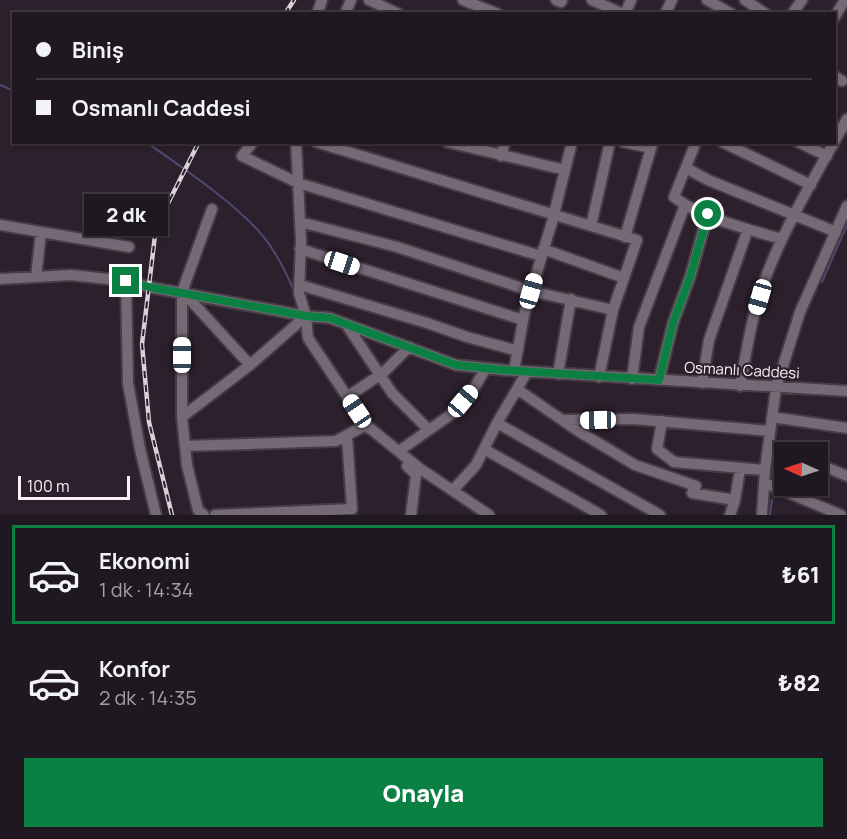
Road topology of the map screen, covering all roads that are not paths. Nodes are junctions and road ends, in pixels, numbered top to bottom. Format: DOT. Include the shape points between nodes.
graph roads {
  1 [pos="369,0"];
  2 [pos="464,0"];
  3 [pos="556,0"];
  4 [pos="562,0"];
  5 [pos="592,0"];
  6 [pos="707,0"];
  7 [pos="745,0"];
  8 [pos="844,0"];
  9 [pos="395,12"];
  10 [pos="493,12"];
  11 [pos="619,12"];
  12 [pos="728,12"];
  13 [pos="763,12"];
  14 [pos="836,14"];
  15 [pos="847,119"];
  16 [pos="836,139"];
  17 [pos="251,144"];
  18 [pos="296,144"];
  19 [pos="322,144"];
  20 [pos="505,144"];
  21 [pos="572,144"];
  22 [pos="610,144"];
  23 [pos="695,144"];
  24 [pos="726,144"];
  25 [pos="802,144"];
  26 [pos="833,144"];
  27 [pos="466,145"];
  28 [pos="652,145"];
  29 [pos="501,156"];
  30 [pos="827,156"];
  31 [pos="686,168"];
  32 [pos="565,170"];
  33 [pos="298,183"];
  34 [pos="811,185"];
  35 [pos="685,205"];
  36 [pos="847,206"];
  37 [pos="212,209"];
  38 [pos="554,214"];
  39 [pos="708,214"];
  40 [pos="795,214"];
  41 [pos="300,222"];
  42 [pos="0,225"];
  43 [pos="591,226"];
  44 [pos="748,230"];
  45 [pos="41,232"];
  46 [pos="836,232"];
  47 [pos="625,237"];
  48 [pos="782,239"];
  49 [pos="129,247"];
  50 [pos="300,249"];
  51 [pos="542,253"];
  52 [pos="36,277"];
  53 [pos="624,278"];
  54 [pos="0,279"];
  55 [pos="126,281"];
  56 [pos="300,285"];
  57 [pos="531,291"];
  58 [pos="182,292"];
  59 [pos="571,300"];
  60 [pos="613,310"];
  61 [pos="306,316"];
  62 [pos="523,320"];
  63 [pos="346,324"];
  64 [pos="409,347"];
  65 [pos="518,351"];
  66 [pos="250,364"];
  67 [pos="486,368"];
  68 [pos="514,371"];
  69 [pos="527,372"];
  70 [pos="558,374"];
  71 [pos="380,375"];
  72 [pos="599,376"];
  73 [pos="632,379"];
  74 [pos="659,380"];
  75 [pos="702,383"];
  76 [pos="740,386"];
  77 [pos="776,388"];
  78 [pos="517,389"];
  79 [pos="847,391"];
  80 [pos="347,397"];
  81 [pos="182,417"];
  82 [pos="772,417"];
  83 [pos="562,420"];
  84 [pos="662,421"];
  85 [pos="497,423"];
  86 [pos="366,425"];
  87 [pos="847,428"];
  88 [pos="429,430"];
  89 [pos="770,431"];
  90 [pos="347,436"];
  91 [pos="184,446"];
  92 [pos="768,446"];
  93 [pos="774,448"];
  94 [pos="484,449"];
  95 [pos="399,451"];
  96 [pos="828,468"];
  97 [pos="740,469"];
  98 [pos="765,470"];
  99 [pos="847,476"];
  100 [pos="765,483"];
  101 [pos="453,490"];
  102 [pos="735,500"];
  103 [pos="271,513"];
  104 [pos="156,515"];
  105 [pos="204,515"];
  106 [pos="215,515"];
  107 [pos="411,515"];
  108 [pos="489,515"];
  109 [pos="600,515"];
  110 [pos="660,515"];
  111 [pos="730,515"];
  112 [pos="762,515"];
  113 [pos="841,515"];
  1 -- 9 [label="street"];
  2 -- 10 [label="street"];
  3 -- 4 [label="street"];
  5 -- 11 [label="street"];
  6 -- 12 [label="street"];
  7 -- 13 [label="street"];
  8 -- 14 [label="street"];
  15 -- 16 [label="street"];
  17 -- 33 [label="street" via="242,156"];
  18 -- 33 [label="street"];
  19 -- 38 [label="street"];
  20 -- 29 [label="street"];
  21 -- 32 [label="street"];
  22 -- 43 [label="street"];
  23 -- 31 [label="street"];
  24 -- 34 [label="street"];
  25 -- 30 [label="street"];
  26 -- 30 [label="street"];
  27 -- 29 [label="street"];
  28 -- 47 [label="street"];
  29 -- 32 [label="street"];
  30 -- 34 [label="street"];
  31 -- 35 [label="street" via="674,197"];
  31 -- 40 [label="street"];
  32 -- 38 [label="street"];
  33 -- 41 [label="street"];
  33 -- 51 [label="street"];
  34 -- 40 [label="street"];
  35 -- 39 [label="street"];
  35 -- 73 [label="street" via="639,327"];
  36 -- 46 [label="street"];
  37 -- 58 [label="street"];
  38 -- 43 [label="street"];
  38 -- 51 [label="street"];
  39 -- 44 [label="street"];
  39 -- 74 [label="street"];
  40 -- 46 [label="street"];
  40 -- 48 [label="street"];
  41 -- 50 [label="street"];
  41 -- 57 [label="street" via="397,247"];
  42 -- 45 [label="street"];
  43 -- 47 [label="street"];
  44 -- 48 [label="street"];
  44 -- 75 [label="street" via="709,340"];
  45 -- 49 [label="street"];
  45 -- 52 [label="street"];
  46 -- 77 [label="street" via="800,312"];
  47 -- 53 [label="street" via="637,240"];
  48 -- 76 [label="street" via="749,336"];
  50 -- 56 [label="street"];
  50 -- 62 [label="street"];
  51 -- 53 [label="street"];
  51 -- 57 [label="street"];
  52 -- 54 [label="street, Osmanlı Caddesi"];
  52 -- 55 [label="street, Osmanlı Caddesi" via="71,275"];
  53 -- 60 [label="street"];
  55 -- 58 [label="street, Osmanlı Caddesi"];
  55 -- 104 [label="street" via="128,383"];
  56 -- 61 [label="street"];
  56 -- 65 [label="street"];
  57 -- 59 [label="street"];
  57 -- 62 [label="street"];
  58 -- 61 [label="street, Osmanlı Caddesi"];
  58 -- 66 [label="street"];
  58 -- 81 [label="street"];
  59 -- 60 [label="street"];
  59 -- 70 [label="street"];
  60 -- 72 [label="street"];
  61 -- 63 [label="street, Osmanlı Caddesi"];
  61 -- 66 [label="street"];
  61 -- 80 [label="street" via="308,338"];
  62 -- 65 [label="street"];
  63 -- 64 [label="street, Osmanlı Caddesi"];
  63 -- 71 [label="street"];
  64 -- 67 [label="street, Osmanlı Caddesi" via="456,365"];
  64 -- 71 [label="street"];
  65 -- 68 [label="street"];
  66 -- 81 [label="street"];
  67 -- 68 [label="street, Osmanlı Caddesi"];
  67 -- 88 [label="street" via="453,413"];
  68 -- 69 [label="street, Osmanlı Caddesi"];
  69 -- 70 [label="street, Osmanlı Caddesi"];
  69 -- 78 [label="street"];
  70 -- 72 [label="street, Osmanlı Caddesi"];
  71 -- 80 [label="street"];
  71 -- 88 [label="street" via="392,393"];
  72 -- 73 [label="street, Osmanlı Caddesi"];
  73 -- 74 [label="street, Osmanlı Caddesi"];
  74 -- 75 [label="street, Osmanlı Caddesi"];
  75 -- 76 [label="street, Osmanlı Caddesi"];
  76 -- 77 [label="street, Osmanlı Caddesi"];
  77 -- 79 [label="street, Osmanlı Caddesi"];
  77 -- 82 [label="street"];
  78 -- 83 [label="street"];
  78 -- 85 [label="street"];
  80 -- 86 [label="street"];
  81 -- 91 [label="street"];
  82 -- 87 [label="street"];
  82 -- 89 [label="street"];
  83 -- 84 [label="street"];
  83 -- 102 [label="street" via="635,465 696,486 692,493"];
  84 -- 89 [label="street"];
  84 -- 97 [label="street" via="657,449 674,462"];
  85 -- 94 [label="street"];
  85 -- 110 [label="street"];
  86 -- 90 [label="street"];
  86 -- 95 [label="street"];
  86 -- 107 [label="street" via="416,475"];
  88 -- 95 [label="street"];
  89 -- 92 [label="street"];
  90 -- 91 [label="street" via="336,441"];
  90 -- 103 [label="street" via="352,509"];
  91 -- 105 [label="street" via="198,510"];
  92 -- 93 [label="street"];
  92 -- 98 [label="street"];
  94 -- 101 [label="street" via="476,465"];
  94 -- 109 [label="street"];
  95 -- 101 [label="street"];
  96 -- 99 [label="street"];
  97 -- 98 [label="street"];
  97 -- 102 [label="street"];
  98 -- 100 [label="street"];
  100 -- 112 [label="street"];
  100 -- 113 [label="street"];
  101 -- 108 [label="street"];
  102 -- 111 [label="street"];
  103 -- 106 [label="street"];
}
